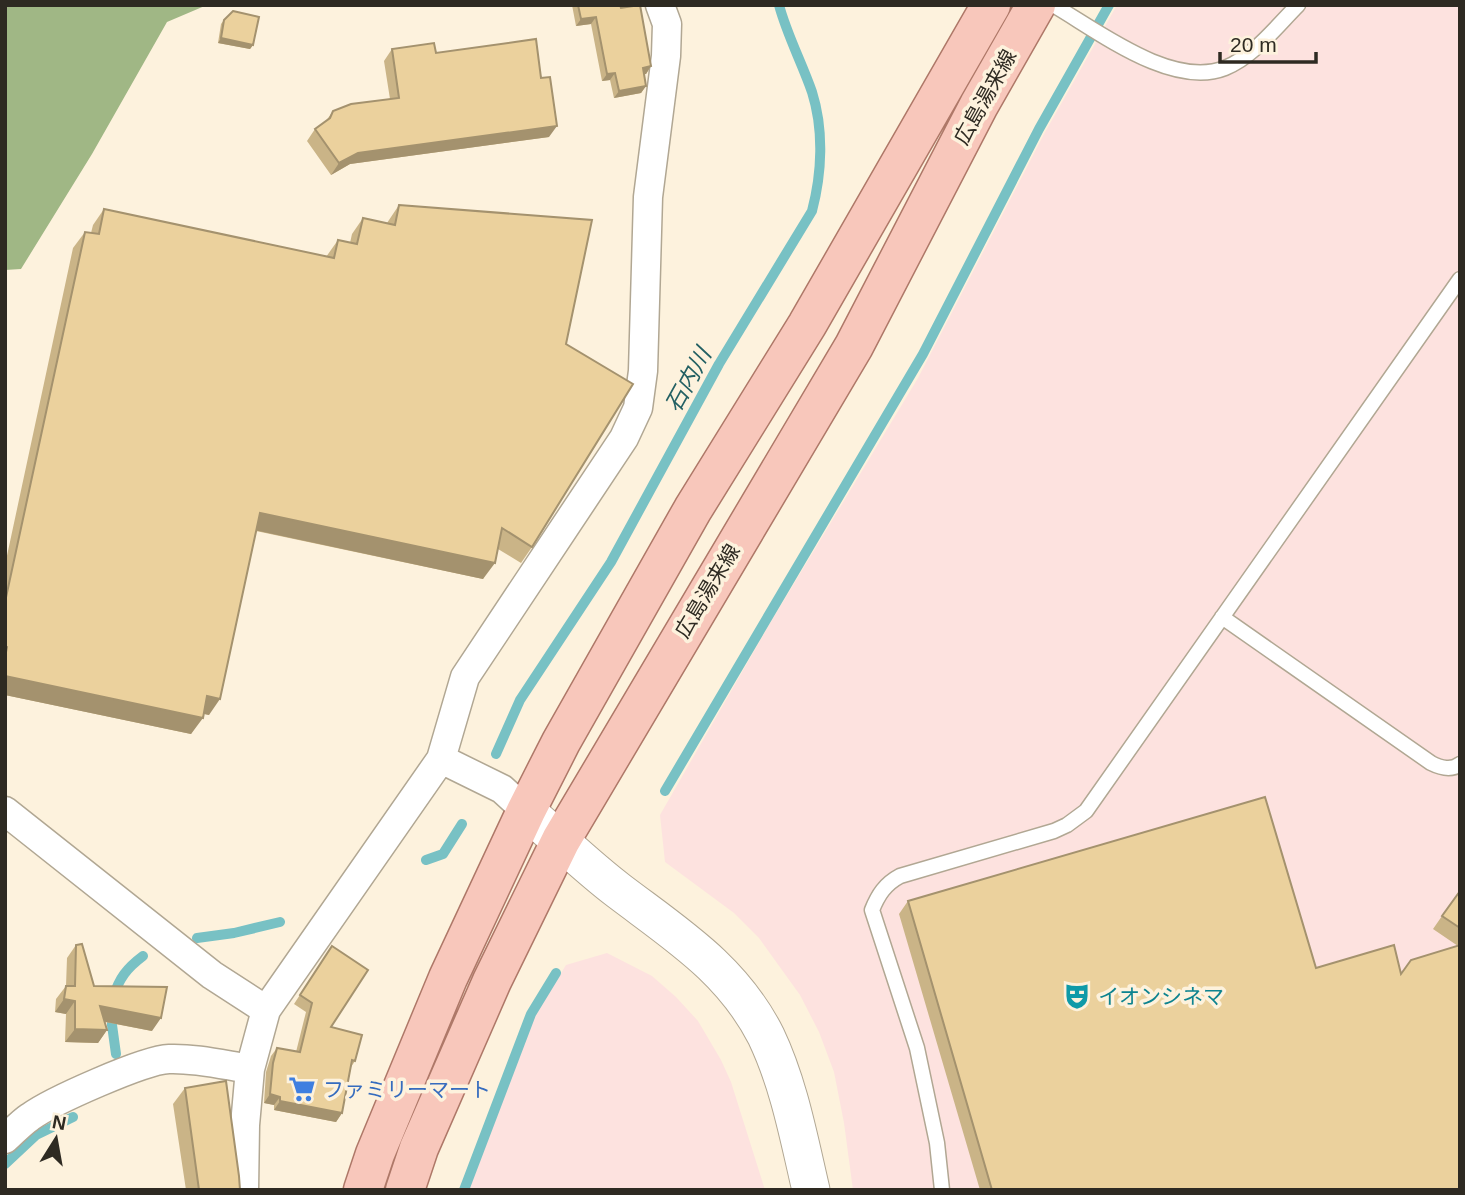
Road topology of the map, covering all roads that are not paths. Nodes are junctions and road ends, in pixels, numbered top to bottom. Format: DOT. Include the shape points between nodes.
graph roads {
  1 [pos="660,5"];
  2 [pos="963,5"];
  3 [pos="991,5"];
  4 [pos="1036,5"];
  5 [pos="1054,5"];
  6 [pos="1298,5"];
  7 [pos="869,218"];
  8 [pos="1460,279"];
  9 [pos="1222,617"];
  10 [pos="441,759"];
  11 [pos="1460,764"];
  12 [pos="5,811"];
  13 [pos="526,811"];
  14 [pos="561,840"];
  15 [pos="266,1010"];
  16 [pos="250,1069"];
  17 [pos="5,1139"];
  18 [pos="244,1190"];
  19 [pos="363,1190"];
  20 [pos="405,1190"];
  21 [pos="811,1190"];
  22 [pos="942,1190"];
  1 -- 10 [label="street" via="667,24 666,56 648,197 638,408 624,438 465,677"];
  2 -- 7 [label="main road" via="923,75"];
  3 -- 7 [label="main road, 広島湯来線"];
  4 -- 14 [label="main road, 広島湯来線" via="854,346"];
  5 -- 6 [label="lane" via="1151,62 1173,70 1209,72 1240,60"];
  7 -- 13 [label="main road, 広島湯来線" via="693,509"];
  8 -- 9 [label="lane"];
  9 -- 11 [label="lane" via="1431,763 1449,768"];
  9 -- 22 [label="lane" via="1078,818 1054,831 900,876 875,901 874,920 917,1048"];
  10 -- 13 [label="street" via="502,789"];
  10 -- 15 [label="street"];
  12 -- 15 [label="street" via="212,975"];
  13 -- 14 [label="street"];
  13 -- 19 [label="main road, 広島湯来線" via="448,978"];
  14 -- 20 [label="main road, 広島湯来線" via="492,981"];
  14 -- 21 [label="street" via="619,891 678,933 736,990 766,1036 776,1062"];
  15 -- 16 [label="street"];
  16 -- 17 [label="street" via="186,1060 152,1062 30,1117"];
  16 -- 18 [label="street"];
}
